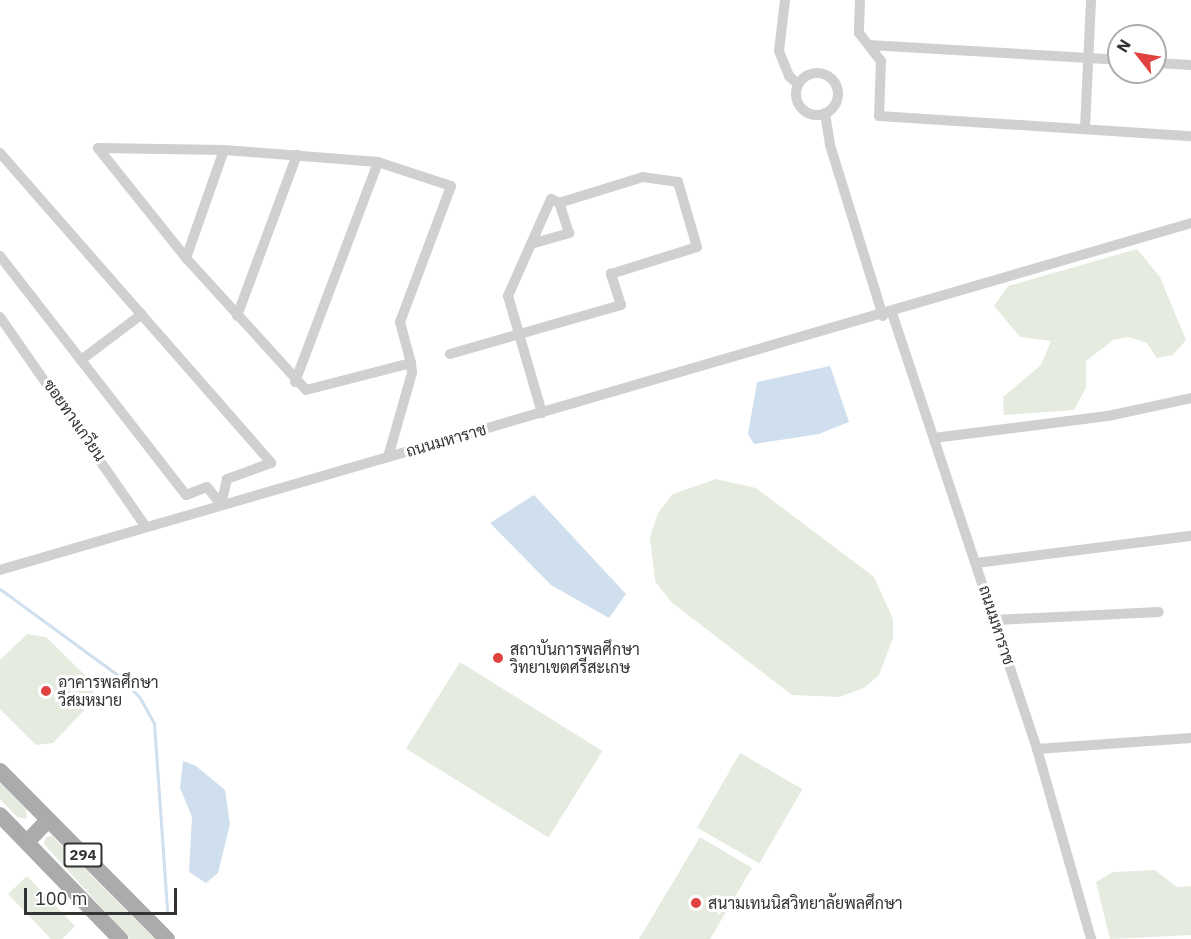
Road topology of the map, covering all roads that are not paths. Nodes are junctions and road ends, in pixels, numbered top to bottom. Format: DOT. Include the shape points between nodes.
graph roads {
  1 [pos="785,0"];
  2 [pos="860,0"];
  3 [pos="1091,0"];
  4 [pos="869,45"];
  5 [pos="1088,58"];
  6 [pos="1107,59"];
  7 [pos="1167,64"];
  8 [pos="1191,65"];
  9 [pos="798,84"];
  10 [pos="825,113"];
  11 [pos="1085,129"];
  12 [pos="1191,136"];
  13 [pos="224,150"];
  14 [pos="0,153"];
  15 [pos="297,156"];
  16 [pos="378,162"];
  17 [pos="559,203"];
  18 [pos="1191,223"];
  19 [pos="531,244"];
  20 [pos="0,256"];
  21 [pos="186,258"];
  22 [pos="142,314"];
  23 [pos="887,315"];
  24 [pos="237,316"];
  25 [pos="0,317"];
  26 [pos="519,334"];
  27 [pos="450,354"];
  28 [pos="81,360"];
  29 [pos="411,363"];
  30 [pos="295,382"];
  31 [pos="1191,398"];
  32 [pos="542,413"];
  33 [pos="934,438"];
  34 [pos="388,457"];
  35 [pos="221,504"];
  36 [pos="145,526"];
  37 [pos="1191,536"];
  38 [pos="976,563"];
  39 [pos="0,570"];
  40 [pos="1159,612"];
  41 [pos="995,620"];
  42 [pos="1191,738"];
  43 [pos="1037,749"];
  44 [pos="0,771"];
  45 [pos="0,815"];
  46 [pos="48,820"];
  47 [pos="27,842"];
  48 [pos="120,939"];
  49 [pos="167,939"];
  50 [pos="1091,939"];
  1 -- 9 [label="street" via="779,51 789,76"];
  2 -- 4 [label="street" via="859,33"];
  3 -- 5 [label="street"];
  4 -- 5 [label="street"];
  4 -- 11 [label="street" via="881,61 879,116"];
  5 -- 6 [label="street"];
  5 -- 11 [label="street"];
  7 -- 8 [label="street"];
  9 -- 10 [label="street" via="801,108"];
  9 -- 10 [label="street" via="814,72 832,79 837,98"];
  10 -- 23 [label="street" via="830,145"];
  11 -- 12 [label="street"];
  13 -- 15 [label="street"];
  13 -- 21 [label="street"];
  13 -- 21 [label="street" via="98,148"];
  14 -- 22 [label="street"];
  15 -- 16 [label="street"];
  15 -- 24 [label="street"];
  16 -- 29 [label="street" via="451,186 400,322"];
  16 -- 30 [label="street"];
  17 -- 19 [label="street" via="551,199"];
  17 -- 19 [label="street" via="569,233"];
  17 -- 26 [label="street" via="643,177 678,182 697,247 611,274 621,305"];
  18 -- 23 [label="street, ถนนมหาราช" via="1043,264"];
  19 -- 26 [label="street" via="508,296"];
  20 -- 28 [label="street"];
  21 -- 24 [label="street"];
  22 -- 28 [label="street"];
  22 -- 35 [label="street" via="271,463 227,479"];
  23 -- 32 [label="street, ถนนมหาราช"];
  23 -- 33 [label="street, ถนนมหาราช"];
  24 -- 30 [label="street"];
  25 -- 36 [label="street, ซอยทางเกวียน"];
  26 -- 27 [label="street"];
  26 -- 32 [label="street"];
  28 -- 35 [label="street" via="186,495 207,487"];
  29 -- 30 [label="street" via="306,390"];
  29 -- 34 [label="street"];
  31 -- 33 [label="street" via="1108,416"];
  32 -- 34 [label="street, ถนนมหาราช"];
  33 -- 38 [label="street, ถนนมหาราช"];
  34 -- 35 [label="street, ถนนมหาราช"];
  35 -- 36 [label="street, ถนนมหาราช"];
  36 -- 39 [label="street, ถนนมหาราช"];
  37 -- 38 [label="street"];
  38 -- 41 [label="street, ถนนมหาราช"];
  40 -- 41 [label="street"];
  41 -- 43 [label="street, ถนนมหาราช"];
  42 -- 43 [label="street"];
  43 -- 50 [label="street, ถนนมหาราช"];
  44 -- 46 [label="main road, 294"];
  45 -- 47 [label="main road, 294"];
  46 -- 47 [label="main road"];
  46 -- 49 [label="main road, 294"];
  47 -- 48 [label="main road, 294"];
}
